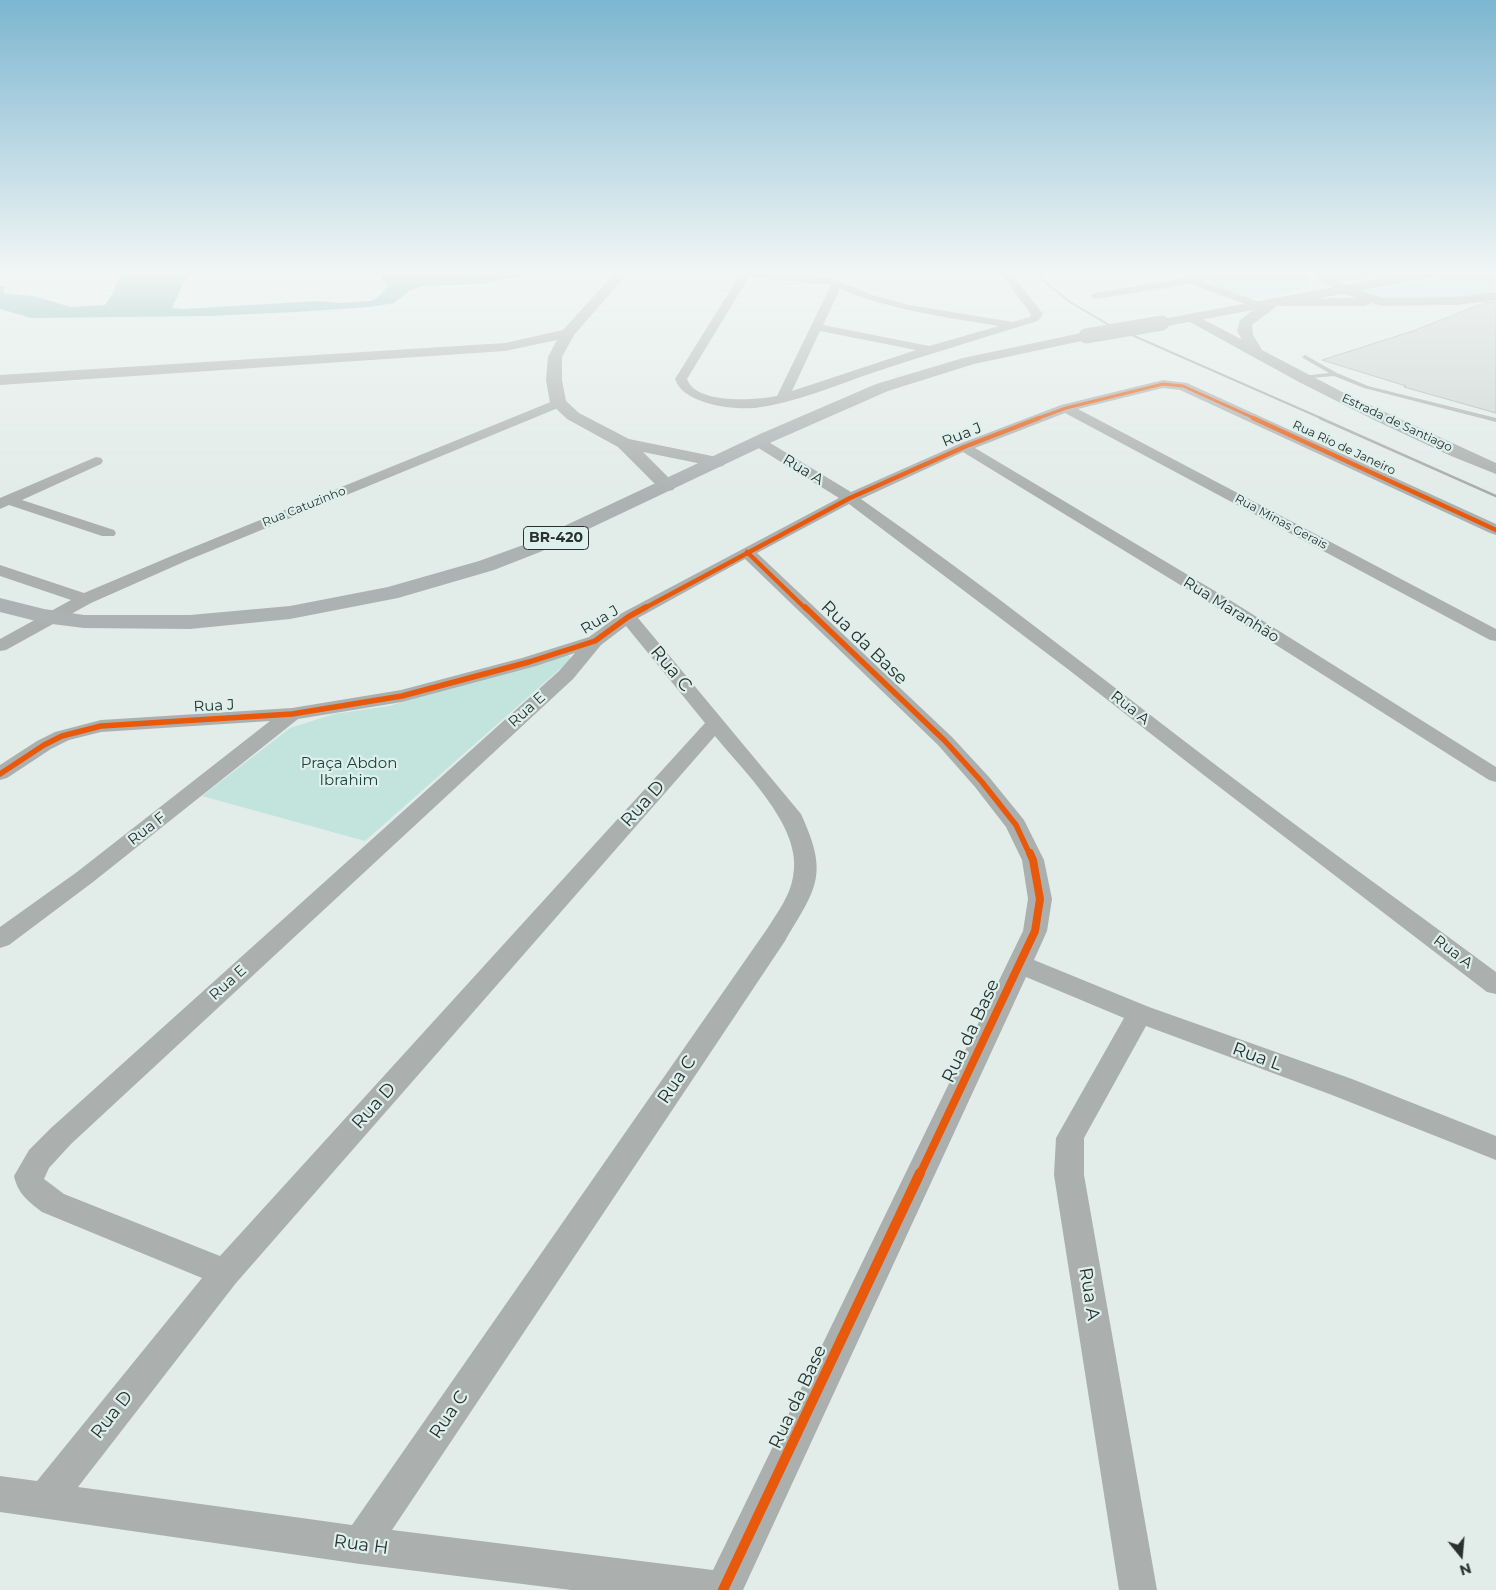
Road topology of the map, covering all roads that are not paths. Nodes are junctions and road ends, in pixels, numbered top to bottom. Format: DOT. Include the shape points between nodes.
graph roads {
  1 [pos="502,347"];
  2 [pos="506,347"];
  3 [pos="560,347"];
  4 [pos="699,347"];
  5 [pos="806,347"];
  6 [pos="915,347"];
  7 [pos="939,347"];
  8 [pos="1030,347"];
  9 [pos="1246,347"];
  10 [pos="1252,347"];
  11 [pos="929,350"];
  12 [pos="1256,353"];
  13 [pos="1305,357"];
  14 [pos="555,358"];
  15 [pos="1335,374"];
  16 [pos="1302,378"];
  17 [pos="0,380"];
  18 [pos="1183,386"];
  19 [pos="782,399"];
  20 [pos="558,404"];
  21 [pos="1066,408"];
  22 [pos="1496,420"];
  23 [pos="758,442"];
  24 [pos="624,443"];
  25 [pos="964,447"];
  26 [pos="96,461"];
  27 [pos="717,462"];
  28 [pos="1496,469"];
  29 [pos="667,486"];
  30 [pos="850,498"];
  31 [pos="4,502"];
  32 [pos="1496,530"];
  33 [pos="108,533"];
  34 [pos="748,552"];
  35 [pos="0,570"];
  36 [pos="85,599"];
  37 [pos="0,605"];
  38 [pos="628,617"];
  39 [pos="52,618"];
  40 [pos="1496,636"];
  41 [pos="595,641"];
  42 [pos="0,646"];
  43 [pos="292,714"];
  44 [pos="716,723"];
  45 [pos="0,774"];
  46 [pos="1496,776"];
  47 [pos="0,939"];
  48 [pos="1020,964"];
  49 [pos="1496,985"];
  50 [pos="1140,1014"];
  51 [pos="1496,1148"];
  52 [pos="225,1273"];
  53 [pos="0,1494"];
  54 [pos="44,1501"];
  55 [pos="360,1545"];
  56 [pos="723,1590"];
  57 [pos="1138,1590"];
  1 -- 17 [label="street"];
  2 -- 14 [label="street"];
  3 -- 14 [label="street"];
  4 -- 19 [label="street" via="681,379 688,393 750,404"];
  5 -- 19 [label="street"];
  6 -- 11 [label="street"];
  7 -- 11 [label="street"];
  8 -- 23 [label="main road, BR-420, bridge" via="921,375 857,398"];
  9 -- 12 [label="street, Estrada de Santiago"];
  10 -- 12 [label="main road"];
  11 -- 19 [label="street"];
  12 -- 16 [label="street, Estrada de Santiago"];
  13 -- 15 [label="lane"];
  14 -- 20 [label="street"];
  15 -- 16 [label="lane"];
  15 -- 22 [label="lane" via="1388,394"];
  16 -- 28 [label="street, Estrada de Santiago"];
  18 -- 21 [label="street, Rua J" via="1163,384"];
  18 -- 32 [label="street, Rua Rio de Janeiro"];
  20 -- 24 [label="street" via="573,416"];
  20 -- 36 [label="street, Rua Catuzinho"];
  21 -- 25 [label="street, Rua J"];
  21 -- 40 [label="street, Rua Minas Gerais"];
  23 -- 27 [label="main road, BR-420"];
  23 -- 30 [label="street, Rua A"];
  24 -- 27 [label="street"];
  24 -- 29 [label="street"];
  25 -- 30 [label="street, Rua J"];
  25 -- 46 [label="street, Rua Maranhão" via="1219,601"];
  26 -- 31 [label="street"];
  27 -- 29 [label="main road, BR-420"];
  29 -- 39 [label="main road, BR-420" via="534,548 424,586 357,601 296,612 184,623"];
  30 -- 34 [label="street, Rua J"];
  30 -- 49 [label="street, Rua A"];
  31 -- 33 [label="street"];
  34 -- 38 [label="street, Rua J"];
  34 -- 48 [label="street, Rua da Base" via="945,741 1016,825 1033,860 1040,899 1035,931"];
  35 -- 36 [label="street"];
  36 -- 39 [label="street, Rua Catuzinho"];
  37 -- 39 [label="main road, BR-420"];
  38 -- 41 [label="street, Rua J"];
  38 -- 44 [label="street, Rua C"];
  39 -- 42 [label="street, Rua Catuzinho"];
  41 -- 43 [label="street, Rua J" via="402,696"];
  41 -- 52 [label="street, Rua E" via="566,676 61,1136 39,1159 29,1176 32,1186 52,1203"];
  43 -- 45 [label="street, Rua J" via="101,726 62,736"];
  43 -- 47 [label="street, Rua F" via="85,878"];
  44 -- 52 [label="street, Rua D"];
  44 -- 55 [label="street, Rua C" via="790,814 801,838 807,863 800,894 776,935"];
  48 -- 50 [label="street, Rua L"];
  48 -- 56 [label="street, Rua da Base"];
  50 -- 51 [label="street, Rua L" via="1342,1087"];
  50 -- 57 [label="street, Rua A" via="1070,1138 1069,1175"];
  52 -- 54 [label="street, Rua D"];
  53 -- 54 [label="street, Rua H"];
  54 -- 55 [label="street, Rua H"];
  55 -- 56 [label="street, Rua H"];
}
